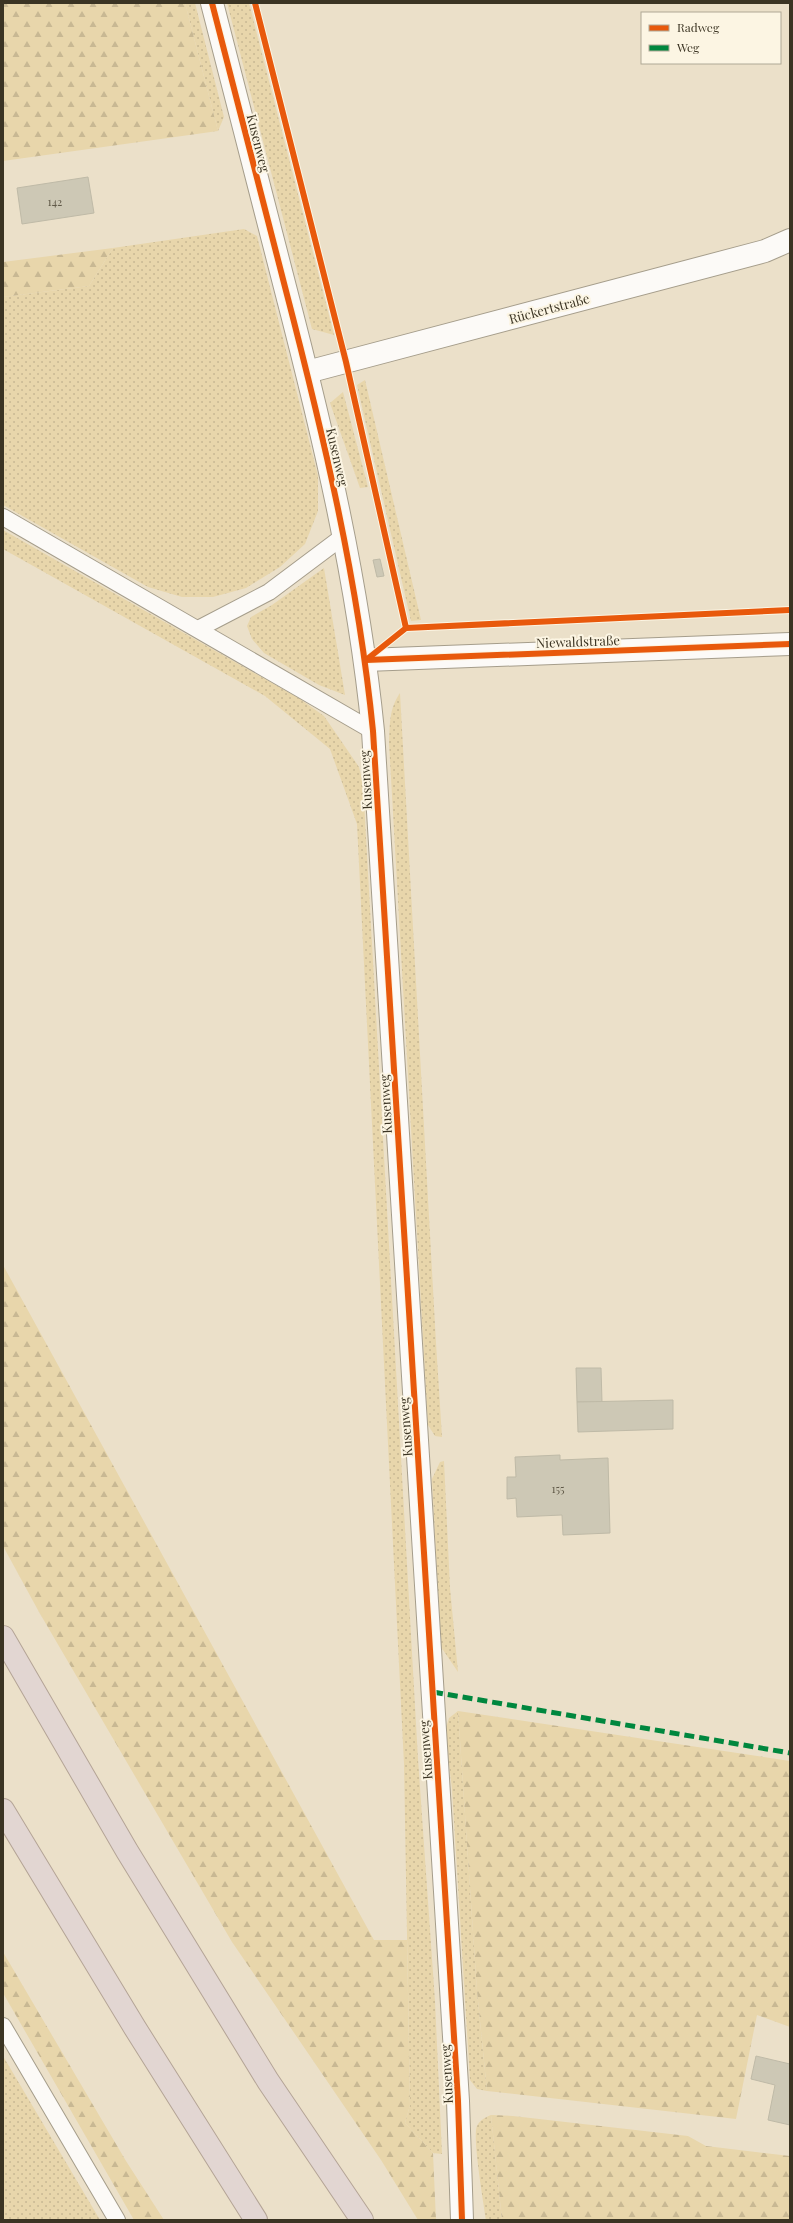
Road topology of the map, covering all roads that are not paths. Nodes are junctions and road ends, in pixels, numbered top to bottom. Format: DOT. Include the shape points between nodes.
graph roads {
  1 [pos="212,3"];
  2 [pos="790,240"];
  3 [pos="307,372"];
  4 [pos="3,517"];
  5 [pos="345,535"];
  6 [pos="198,629"];
  7 [pos="790,644"];
  8 [pos="366,660"];
  9 [pos="373,731"];
  10 [pos="3,1637"];
  11 [pos="3,1810"];
  12 [pos="3,2026"];
  13 [pos="117,2220"];
  14 [pos="256,2220"];
  15 [pos="362,2220"];
  16 [pos="462,2220"];
  1 -- 3 [label="street, Kusenweg"];
  2 -- 3 [label="street, Rückertstraße" via="765,251"];
  3 -- 5 [label="street, Kusenweg"];
  4 -- 6 [label="lane"];
  5 -- 6 [label="lane" via="269,592"];
  5 -- 8 [label="street, Kusenweg"];
  6 -- 9 [label="lane"];
  7 -- 8 [label="street, Niewaldstraße"];
  8 -- 9 [label="street, Kusenweg"];
  9 -- 16 [label="street, Kusenweg" via="458,2094"];
  10 -- 15 [label="highway" via="127,1851 268,2081"];
  11 -- 14 [label="highway" via="135,2028"];
  12 -- 13 [label="lane"];
}
